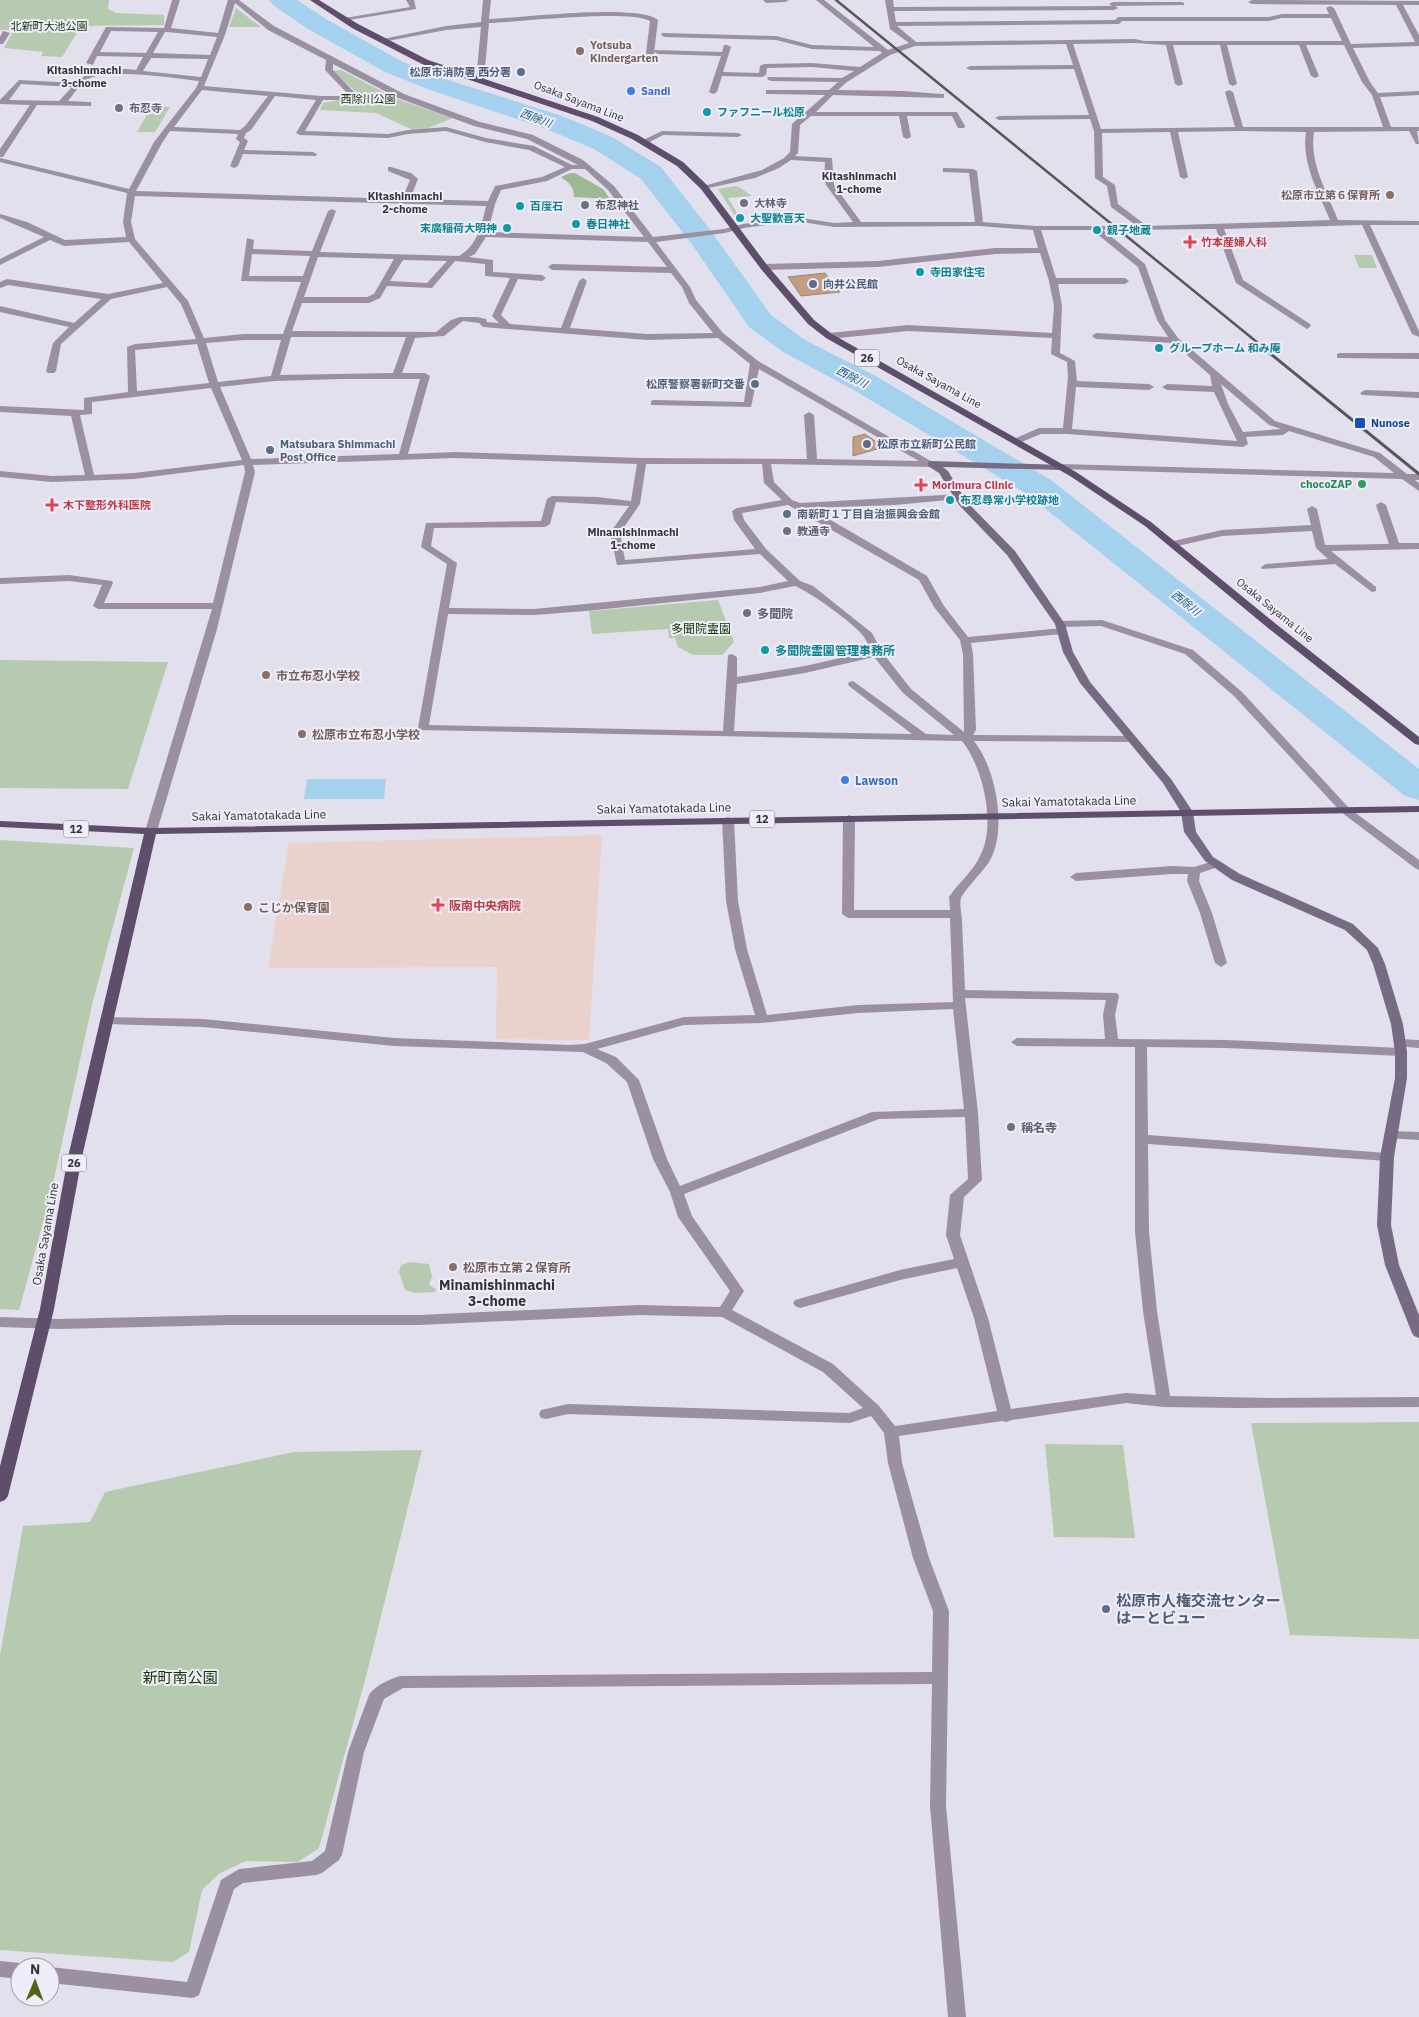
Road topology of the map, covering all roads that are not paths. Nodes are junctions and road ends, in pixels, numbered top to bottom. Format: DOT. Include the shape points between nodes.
graph roads {
  1 [pos="176,0"];
  2 [pos="233,0"];
  3 [pos="314,0"];
  4 [pos="410,0"];
  5 [pos="487,0"];
  6 [pos="785,0"];
  7 [pos="820,0"];
  8 [pos="890,0"];
  9 [pos="766,1"];
  10 [pos="1326,1"];
  11 [pos="1252,2"];
  12 [pos="1398,3"];
  13 [pos="1419,3"];
  14 [pos="1113,4"];
  15 [pos="1182,4"];
  16 [pos="891,9"];
  17 [pos="967,9"];
  18 [pos="1333,16"];
  19 [pos="343,19"];
  20 [pos="484,22"];
  21 [pos="971,23"];
  22 [pos="893,24"];
  23 [pos="1121,25"];
  24 [pos="732,28"];
  25 [pos="165,30"];
  26 [pos="0,33"];
  27 [pos="221,35"];
  28 [pos="665,35"];
  29 [pos="730,36"];
  30 [pos="382,40"];
  31 [pos="1135,41"];
  32 [pos="0,42"];
  33 [pos="1069,43"];
  34 [pos="1169,43"];
  35 [pos="1223,43"];
  36 [pos="1302,43"];
  37 [pos="914,44"];
  38 [pos="1347,44"];
  39 [pos="1419,44"];
  40 [pos="884,51"];
  41 [pos="658,52"];
  42 [pos="95,54"];
  43 [pos="725,54"];
  44 [pos="148,55"];
  45 [pos="212,57"];
  46 [pos="330,60"];
  47 [pos="649,61"];
  48 [pos="90,63"];
  49 [pos="1077,67"];
  50 [pos="970,68"];
  51 [pos="863,69"];
  52 [pos="123,71"];
  53 [pos="135,72"];
  54 [pos="718,74"];
  55 [pos="1315,76"];
  56 [pos="203,79"];
  57 [pos="771,79"];
  58 [pos="480,80"];
  59 [pos="844,80"];
  60 [pos="1179,84"];
  61 [pos="1233,84"];
  62 [pos="78,85"];
  63 [pos="200,88"];
  64 [pos="714,92"];
  65 [pos="769,92"];
  66 [pos="831,92"];
  67 [pos="1229,92"];
  68 [pos="1419,93"];
  69 [pos="274,94"];
  70 [pos="1376,95"];
  71 [pos="942,96"];
  72 [pos="321,98"];
  73 [pos="2,102"];
  74 [pos="35,103"];
  75 [pos="61,104"];
  76 [pos="88,104"];
  77 [pos="810,114"];
  78 [pos="903,115"];
  79 [pos="1093,117"];
  80 [pos="999,118"];
  81 [pos="962,126"];
  82 [pos="168,128"];
  83 [pos="1240,128"];
  84 [pos="1388,129"];
  85 [pos="1416,129"];
  86 [pos="1174,130"];
  87 [pos="1310,130"];
  88 [pos="1098,131"];
  89 [pos="242,132"];
  90 [pos="738,135"];
  91 [pos="907,138"];
  92 [pos="643,142"];
  93 [pos="1419,142"];
  94 [pos="239,152"];
  95 [pos="313,154"];
  96 [pos="0,156"];
  97 [pos="790,158"];
  98 [pos="0,160"];
  99 [pos="234,166"];
  100 [pos="571,167"];
  101 [pos="586,167"];
  102 [pos="391,169"];
  103 [pos="946,170"];
  104 [pos="1184,178"];
  105 [pos="704,187"];
  106 [pos="132,193"];
  107 [pos="405,201"];
  108 [pos="491,204"];
  109 [pos="332,211"];
  110 [pos="1,216"];
  111 [pos="1335,222"];
  112 [pos="1365,222"];
  113 [pos="1419,223"];
  114 [pos="979,224"];
  115 [pos="860,225"];
  116 [pos="1219,225"];
  117 [pos="1036,228"];
  118 [pos="1144,228"];
  119 [pos="732,230"];
  120 [pos="1098,230"];
  121 [pos="483,234"];
  122 [pos="50,237"];
  123 [pos="131,238"];
  124 [pos="250,240"];
  125 [pos="652,240"];
  126 [pos="1042,250"];
  127 [pos="248,251"];
  128 [pos="315,254"];
  129 [pos="400,257"];
  130 [pos="457,259"];
  131 [pos="0,262"];
  132 [pos="552,267"];
  133 [pos="764,267"];
  134 [pos="672,270"];
  135 [pos="515,276"];
  136 [pos="542,278"];
  137 [pos="306,279"];
  138 [pos="583,281"];
  139 [pos="1053,281"];
  140 [pos="1125,281"];
  141 [pos="384,283"];
  142 [pos="169,284"];
  143 [pos="0,285"];
  144 [pos="108,297"];
  145 [pos="299,300"];
  146 [pos="0,309"];
  147 [pos="507,325"];
  148 [pos="76,326"];
  149 [pos="1307,326"];
  150 [pos="565,330"];
  151 [pos="1419,334"];
  152 [pos="286,335"];
  153 [pos="411,335"];
  154 [pos="720,335"];
  155 [pos="829,336"];
  156 [pos="1055,336"];
  157 [pos="1096,336"];
  158 [pos="1175,340"];
  159 [pos="201,341"];
  160 [pos="1340,356"];
  161 [pos="1419,356"];
  162 [pos="755,363"];
  163 [pos="51,371"];
  164 [pos="1214,372"];
  165 [pos="397,376"];
  166 [pos="274,378"];
  167 [pos="1072,384"];
  168 [pos="215,386"];
  169 [pos="1149,387"];
  170 [pos="1167,387"];
  171 [pos="1217,389"];
  172 [pos="1365,393"];
  173 [pos="133,395"];
  174 [pos="1419,395"];
  175 [pos="654,403"];
  176 [pos="0,409"];
  177 [pos="76,413"];
  178 [pos="809,415"];
  179 [pos="1287,428"];
  180 [pos="1067,431"];
  181 [pos="1240,435"];
  182 [pos="1017,441"];
  183 [pos="403,456"];
  184 [pos="766,461"];
  185 [pos="248,462"];
  186 [pos="642,462"];
  187 [pos="812,462"];
  188 [pos="936,464"];
  189 [pos="1060,467"];
  190 [pos="0,474"];
  191 [pos="1405,476"];
  192 [pos="90,477"];
  193 [pos="1419,477"];
  194 [pos="1419,488"];
  195 [pos="958,496"];
  196 [pos="635,504"];
  197 [pos="794,504"];
  198 [pos="1380,505"];
  199 [pos="1312,509"];
  200 [pos="1316,528"];
  201 [pos="1172,544"];
  202 [pos="1419,546"];
  203 [pos="1395,547"];
  204 [pos="1321,548"];
  205 [pos="762,551"];
  206 [pos="1337,561"];
  207 [pos="1266,567"];
  208 [pos="0,581"];
  209 [pos="796,583"];
  210 [pos="1372,589"];
  211 [pos="216,606"];
  212 [pos="444,611"];
  213 [pos="1061,627"];
  214 [pos="965,640"];
  215 [pos="877,654"];
  216 [pos="732,657"];
  217 [pos="732,681"];
  218 [pos="853,684"];
  219 [pos="728,734"];
  220 [pos="923,737"];
  221 [pos="965,738"];
  222 [pos="1132,739"];
  223 [pos="1419,742"];
  224 [pos="1419,808"];
  225 [pos="1346,810"];
  226 [pos="1187,812"];
  227 [pos="992,816"];
  228 [pos="848,818"];
  229 [pos="728,820"];
  230 [pos="0,824"];
  231 [pos="151,831"];
  232 [pos="1217,864"];
  233 [pos="1419,866"];
  234 [pos="1195,872"];
  235 [pos="1076,877"];
  236 [pos="956,914"];
  237 [pos="1221,964"];
  238 [pos="959,1000"];
  239 [pos="762,1019"];
  240 [pos="106,1020"];
  241 [pos="1017,1042"];
  242 [pos="1112,1043"];
  243 [pos="1141,1043"];
  244 [pos="1419,1044"];
  245 [pos="585,1048"];
  246 [pos="1401,1048"];
  247 [pos="971,1113"];
  248 [pos="1391,1135"];
  249 [pos="1419,1136"];
  250 [pos="1143,1139"];
  251 [pos="1386,1157"];
  252 [pos="677,1192"];
  253 [pos="962,1262"];
  254 [pos="800,1303"];
  255 [pos="724,1312"];
  256 [pos="0,1322"];
  257 [pos="44,1323"];
  258 [pos="1419,1333"];
  259 [pos="1164,1402"];
  260 [pos="1419,1402"];
  261 [pos="874,1410"];
  262 [pos="546,1414"];
  263 [pos="1006,1417"];
  264 [pos="891,1432"];
  265 [pos="0,1496"];
  266 [pos="939,1678"];
  267 [pos="60,1976"];
  268 [pos="957,2017"];
  1 -- 25 [label="street"];
  2 -- 27 [label="street"];
  2 -- 46 [label="street" via="271,28"];
  3 -- 19 [label="main road, Osaka Sayama Line / 26"];
  4 -- 19 [label="street" via="414,8"];
  5 -- 20 [label="street"];
  6 -- 9 [label="street"];
  7 -- 40 [label="street"];
  8 -- 16 [label="street"];
  10 -- 11 [label="street"];
  10 -- 12 [label="street"];
  10 -- 18 [label="street"];
  12 -- 13 [label="street"];
  12 -- 39 [label="street" via="1409,17"];
  14 -- 15 [label="street"];
  14 -- 17 [label="street"];
  14 -- 23 [label="street"];
  16 -- 17 [label="street"];
  16 -- 22 [label="street"];
  17 -- 21 [label="street"];
  18 -- 23 [label="street"];
  18 -- 38 [label="street"];
  19 -- 30 [label="main road, Osaka Sayama Line / 26"];
  20 -- 30 [label="street"];
  20 -- 47 [label="street" via="553,16 649,17 654,20"];
  20 -- 58 [label="street"];
  21 -- 22 [label="street"];
  21 -- 23 [label="street"];
  22 -- 37 [label="street" via="894,29"];
  23 -- 31 [label="street"];
  24 -- 29 [label="street"];
  25 -- 27 [label="street"];
  25 -- 42 [label="street" via="109,29"];
  25 -- 44 [label="street"];
  26 -- 32 [label="street" via="6,33"];
  27 -- 45 [label="street"];
  28 -- 29 [label="street"];
  29 -- 40 [label="street" via="776,38 812,47"];
  29 -- 43 [label="street"];
  30 -- 58 [label="main road, Osaka Sayama Line / 26" via="425,62"];
  31 -- 33 [label="street"];
  31 -- 34 [label="street"];
  33 -- 37 [label="street"];
  33 -- 49 [label="street"];
  34 -- 35 [label="street"];
  34 -- 60 [label="street"];
  35 -- 36 [label="street"];
  35 -- 61 [label="street"];
  36 -- 38 [label="street"];
  36 -- 55 [label="street"];
  37 -- 40 [label="street"];
  38 -- 39 [label="street"];
  38 -- 70 [label="street"];
  40 -- 51 [label="street"];
  41 -- 43 [label="street"];
  42 -- 44 [label="street"];
  42 -- 48 [label="street"];
  43 -- 54 [label="street"];
  44 -- 45 [label="street"];
  44 -- 53 [label="street"];
  45 -- 56 [label="street"];
  46 -- 72 [label="street" via="330,70 350,92 345,98"];
  46 -- 101 [label="street" via="401,96 477,124 530,137"];
  49 -- 50 [label="street"];
  49 -- 79 [label="street"];
  51 -- 54 [label="street" via="764,66 762,76"];
  51 -- 59 [label="street"];
  52 -- 53 [label="street"];
  53 -- 56 [label="street"];
  53 -- 62 [label="street" via="85,77"];
  54 -- 64 [label="street"];
  56 -- 63 [label="street"];
  57 -- 59 [label="street"];
  58 -- 92 [label="main road, Osaka Sayama Line / 26" via="595,119"];
  59 -- 66 [label="street"];
  62 -- 73 [label="street" via="19,82"];
  62 -- 75 [label="street"];
  63 -- 69 [label="street"];
  63 -- 82 [label="street"];
  65 -- 66 [label="street"];
  66 -- 71 [label="street"];
  66 -- 77 [label="street"];
  67 -- 83 [label="street"];
  68 -- 70 [label="street"];
  69 -- 72 [label="street"];
  69 -- 89 [label="street"];
  70 -- 84 [label="street"];
  72 -- 100 [label="street" via="300,133 388,136 446,129 531,148"];
  73 -- 74 [label="street"];
  74 -- 75 [label="street"];
  74 -- 96 [label="street"];
  75 -- 76 [label="street"];
  77 -- 78 [label="street"];
  77 -- 97 [label="street" via="796,124 794,153"];
  78 -- 81 [label="street" via="954,114"];
  78 -- 91 [label="street"];
  79 -- 80 [label="street"];
  79 -- 88 [label="street"];
  82 -- 89 [label="street"];
  82 -- 106 [label="street"];
  83 -- 86 [label="street"];
  83 -- 87 [label="street"];
  84 -- 85 [label="street"];
  84 -- 87 [label="street"];
  85 -- 93 [label="street"];
  86 -- 88 [label="street"];
  86 -- 104 [label="street"];
  87 -- 111 [label="street" via="1307,140 1312,164"];
  88 -- 118 [label="street" via="1099,178 1111,185 1114,205"];
  89 -- 94 [label="street" via="240,139 244,141"];
  90 -- 92 [label="street" via="662,133"];
  92 -- 105 [label="main road, Osaka Sayama Line / 26" via="680,164"];
  94 -- 95 [label="street"];
  94 -- 99 [label="street"];
  97 -- 105 [label="street" via="740,180"];
  97 -- 115 [label="street" via="829,160 830,185"];
  98 -- 106 [label="street"];
  100 -- 101 [label="street"];
  100 -- 108 [label="street" via="544,179 498,188"];
  101 -- 125 [label="street" via="611,188"];
  102 -- 107 [label="street" via="414,180"];
  103 -- 114 [label="street" via="973,171"];
  105 -- 119 [label="main road, Osaka Sayama Line / 26"];
  106 -- 107 [label="street"];
  106 -- 123 [label="street" via="127,222"];
  107 -- 108 [label="street"];
  108 -- 121 [label="street"];
  109 -- 128 [label="street"];
  110 -- 122 [label="street"];
  111 -- 112 [label="street"];
  111 -- 116 [label="street"];
  112 -- 113 [label="street"];
  112 -- 151 [label="street" via="1389,278 1416,334"];
  114 -- 115 [label="street"];
  114 -- 117 [label="street"];
  115 -- 119 [label="street" via="795,219"];
  116 -- 118 [label="street"];
  116 -- 149 [label="street" via="1239,281"];
  117 -- 120 [label="street"];
  117 -- 126 [label="street"];
  118 -- 120 [label="street"];
  119 -- 125 [label="street"];
  119 -- 133 [label="main road, Osaka Sayama Line / 26"];
  120 -- 158 [label="street" via="1142,266 1161,320"];
  121 -- 125 [label="street"];
  121 -- 130 [label="street" via="472,252"];
  122 -- 123 [label="street" via="64,243"];
  122 -- 131 [label="street"];
  123 -- 142 [label="street"];
  124 -- 127 [label="street"];
  125 -- 134 [label="street"];
  126 -- 133 [label="street" via="995,251 878,264"];
  126 -- 139 [label="street"];
  127 -- 128 [label="street"];
  127 -- 137 [label="street" via="244,279"];
  128 -- 129 [label="street"];
  128 -- 137 [label="street"];
  129 -- 130 [label="street"];
  129 -- 141 [label="street"];
  130 -- 135 [label="street" via="490,262 488,274"];
  130 -- 141 [label="street" via="429,286"];
  132 -- 134 [label="street"];
  133 -- 155 [label="main road, Osaka Sayama Line / 26" via="798,309"];
  134 -- 154 [label="street"];
  135 -- 136 [label="street"];
  135 -- 147 [label="street" via="496,316"];
  137 -- 145 [label="street"];
  138 -- 150 [label="street"];
  139 -- 140 [label="street"];
  139 -- 156 [label="street" via="1058,306"];
  141 -- 145 [label="street" via="377,296 369,300"];
  142 -- 144 [label="street"];
  142 -- 159 [label="street" via="185,303"];
  143 -- 144 [label="street" via="6,282"];
  144 -- 148 [label="street"];
  145 -- 152 [label="street"];
  146 -- 148 [label="street"];
  147 -- 150 [label="street"];
  147 -- 153 [label="street" via="462,319 456,320 444,333"];
  148 -- 163 [label="street" via="58,343"];
  150 -- 154 [label="street" via="647,337"];
  152 -- 153 [label="street"];
  152 -- 159 [label="street"];
  152 -- 166 [label="street"];
  153 -- 165 [label="street"];
  154 -- 162 [label="street"];
  155 -- 156 [label="street" via="908,328"];
  155 -- 182 [label="main road, Osaka Sayama Line / 26"];
  156 -- 167 [label="street" via="1055,354 1070,361"];
  157 -- 158 [label="street"];
  158 -- 164 [label="street"];
  159 -- 168 [label="street"];
  159 -- 173 [label="street" via="130,349"];
  160 -- 161 [label="street"];
  162 -- 175 [label="street" via="748,405"];
  162 -- 188 [label="street"];
  164 -- 171 [label="street"];
  164 -- 179 [label="street" via="1272,423"];
  165 -- 166 [label="street"];
  165 -- 183 [label="street" via="425,376"];
  166 -- 168 [label="street"];
  167 -- 169 [label="street"];
  167 -- 180 [label="street"];
  168 -- 173 [label="street"];
  168 -- 185 [label="street"];
  170 -- 171 [label="street"];
  171 -- 181 [label="street"];
  172 -- 174 [label="street"];
  173 -- 177 [label="street" via="87,400 89,412"];
  176 -- 177 [label="street"];
  177 -- 192 [label="street"];
  178 -- 187 [label="street"];
  179 -- 181 [label="street" via="1283,432"];
  179 -- 191 [label="street" via="1377,455"];
  180 -- 181 [label="street" via="1243,444"];
  180 -- 182 [label="street" via="1039,431"];
  182 -- 189 [label="main road, Osaka Sayama Line / 26"];
  183 -- 185 [label="street"];
  183 -- 186 [label="street"];
  184 -- 186 [label="street"];
  184 -- 187 [label="street"];
  184 -- 197 [label="street" via="769,483"];
  185 -- 192 [label="street" via="134,476"];
  185 -- 211 [label="street" via="250,472"];
  186 -- 196 [label="street"];
  187 -- 188 [label="street"];
  188 -- 189 [label="street"];
  188 -- 195 [label="street" via="948,477"];
  189 -- 191 [label="street"];
  189 -- 201 [label="main road, Osaka Sayama Line / 26" via="1148,524"];
  190 -- 192 [label="street"];
  191 -- 193 [label="street"];
  191 -- 194 [label="street"];
  195 -- 197 [label="street" via="895,502"];
  195 -- 213 [label="street" via="1011,553"];
  196 -- 205 [label="street" via="615,534 621,562"];
  196 -- 212 [label="street" via="552,499 545,524 429,525 426,547 452,563"];
  197 -- 205 [label="street" via="737,511 739,520"];
  197 -- 214 [label="street" via="923,578 939,607"];
  198 -- 203 [label="street"];
  199 -- 200 [label="street"];
  200 -- 201 [label="street" via="1222,532"];
  200 -- 204 [label="street"];
  201 -- 223 [label="main road, Osaka Sayama Line / 26"];
  202 -- 203 [label="street"];
  203 -- 204 [label="street"];
  204 -- 206 [label="street"];
  205 -- 209 [label="street"];
  206 -- 207 [label="street"];
  206 -- 210 [label="street"];
  208 -- 211 [label="street" via="69,578 108,583 98,606"];
  209 -- 212 [label="street" via="760,590 586,608 534,612"];
  209 -- 215 [label="street" via="809,588 856,624 868,635"];
  211 -- 231 [label="street" via="212,629"];
  212 -- 219 [label="street" via="423,728"];
  213 -- 214 [label="street"];
  213 -- 222 [label="street" via="1068,652 1085,683"];
  213 -- 225 [label="street" via="1102,623 1189,652 1238,694"];
  214 -- 221 [label="street" via="971,730"];
  215 -- 217 [label="street" via="786,674"];
  215 -- 221 [label="street" via="907,692"];
  216 -- 217 [label="street"];
  217 -- 219 [label="street"];
  218 -- 220 [label="street"];
  219 -- 220 [label="street"];
  220 -- 221 [label="street"];
  221 -- 222 [label="street"];
  221 -- 227 [label="street" via="972,744 989,784"];
  222 -- 226 [label="street" via="1167,781"];
  224 -- 225 [label="main road, Sakai Yamatotakada Line / 12"];
  225 -- 226 [label="main road, Sakai Yamatotakada Line / 12"];
  225 -- 233 [label="street"];
  226 -- 227 [label="main road, Sakai Yamatotakada Line / 12"];
  226 -- 232 [label="street" via="1190,832 1209,859"];
  227 -- 228 [label="main road, Sakai Yamatotakada Line / 12"];
  227 -- 236 [label="street" via="989,850 955,897"];
  228 -- 229 [label="main road, Sakai Yamatotakada Line / 12"];
  228 -- 236 [label="street" via="848,914"];
  229 -- 231 [label="main road, Sakai Yamatotakada Line / 12"];
  229 -- 239 [label="street" via="732,901 741,949"];
  230 -- 231 [label="main road, Sakai Yamatotakada Line / 12"];
  231 -- 240 [label="main road, Osaka Sayama Line / 26"];
  232 -- 234 [label="street"];
  232 -- 246 [label="street" via="1266,891 1349,927 1372,948 1398,1024"];
  234 -- 235 [label="street" via="1172,870"];
  234 -- 237 [label="street" via="1193,881"];
  236 -- 238 [label="street"];
  238 -- 239 [label="street"];
  238 -- 242 [label="street" via="1113,996 1109,1015"];
  238 -- 247 [label="street"];
  239 -- 245 [label="street" via="684,1021"];
  240 -- 245 [label="street" via="203,1023 394,1042"];
  240 -- 257 [label="main road, Osaka Sayama Line / 26" via="75,1158"];
  241 -- 242 [label="street"];
  242 -- 243 [label="street"];
  243 -- 246 [label="street"];
  243 -- 250 [label="street"];
  244 -- 246 [label="street"];
  245 -- 252 [label="street" via="611,1060 633,1080 660,1159"];
  246 -- 248 [label="street" via="1401,1078"];
  247 -- 252 [label="street" via="877,1115"];
  247 -- 253 [label="street" via="975,1180 957,1194 953,1235"];
  248 -- 249 [label="street"];
  248 -- 251 [label="street"];
  250 -- 251 [label="street"];
  250 -- 259 [label="street" via="1142,1232"];
  251 -- 258 [label="street" via="1384,1225 1392,1265"];
  252 -- 255 [label="street" via="685,1217 737,1291"];
  253 -- 254 [label="street" via="900,1275"];
  253 -- 263 [label="street" via="981,1318"];
  255 -- 257 [label="street" via="640,1310 419,1320"];
  255 -- 261 [label="street" via="828,1368"];
  256 -- 257 [label="street"];
  257 -- 265 [label="main road, Osaka Sayama Line / 26"];
  259 -- 260 [label="street"];
  259 -- 263 [label="street" via="1126,1398"];
  261 -- 262 [label="street" via="850,1418 568,1409"];
  261 -- 264 [label="street"];
  263 -- 264 [label="street"];
  264 -- 266 [label="street" via="897,1473 921,1558 941,1610"];
  266 -- 267 [label="street" via="400,1682 376,1695 356,1752 333,1855 316,1868 239,1876 227,1886 193,1990"];
  266 -- 268 [label="street" via="938,1806"];
}
